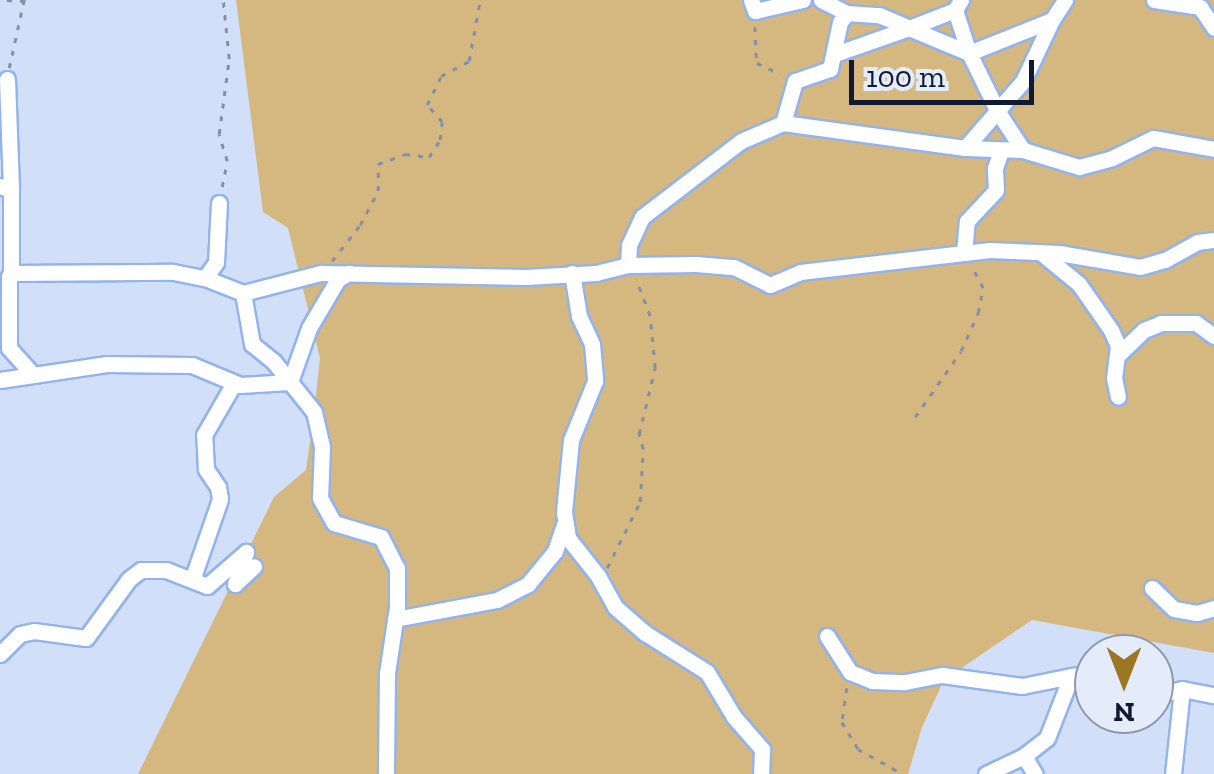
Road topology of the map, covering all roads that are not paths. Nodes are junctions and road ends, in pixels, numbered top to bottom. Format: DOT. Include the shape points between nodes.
graph roads {
  1 [pos="803,0"];
  2 [pos="821,0"];
  3 [pos="1065,0"];
  4 [pos="1154,0"];
  5 [pos="958,5"];
  6 [pos="753,6"];
  7 [pos="847,13"];
  8 [pos="1052,20"];
  9 [pos="909,28"];
  10 [pos="1214,28"];
  11 [pos="969,53"];
  12 [pos="836,54"];
  13 [pos="7,79"];
  14 [pos="3,108"];
  15 [pos="998,112"];
  16 [pos="782,123"];
  17 [pos="965,148"];
  18 [pos="1214,149"];
  19 [pos="1001,150"];
  20 [pos="1023,150"];
  21 [pos="6,188"];
  22 [pos="220,203"];
  23 [pos="1214,240"];
  24 [pos="1040,252"];
  25 [pos="964,253"];
  26 [pos="628,266"];
  27 [pos="173,272"];
  28 [pos="572,273"];
  29 [pos="349,274"];
  30 [pos="4,276"];
  31 [pos="205,278"];
  32 [pos="243,293"];
  33 [pos="1214,336"];
  34 [pos="1119,354"];
  35 [pos="33,375"];
  36 [pos="0,380"];
  37 [pos="290,382"];
  38 [pos="234,384"];
  39 [pos="1118,398"];
  40 [pos="566,521"];
  41 [pos="254,566"];
  42 [pos="192,580"];
  43 [pos="1152,588"];
  44 [pos="1214,608"];
  45 [pos="394,619"];
  46 [pos="827,636"];
  47 [pos="0,654"];
  48 [pos="1071,676"];
  49 [pos="1074,676"];
  50 [pos="1182,688"];
  51 [pos="1174,690"];
  52 [pos="1214,695"];
  53 [pos="1024,756"];
  54 [pos="386,774"];
  55 [pos="761,774"];
  56 [pos="986,774"];
  57 [pos="1035,774"];
  58 [pos="1173,774"];
  1 -- 6 [label="street"];
  2 -- 7 [label="street"];
  3 -- 8 [label="street"];
  4 -- 10 [label="street" via="1200,6"];
  5 -- 9 [label="street"];
  5 -- 11 [label="street"];
  7 -- 9 [label="street" via="878,15"];
  7 -- 12 [label="street"];
  8 -- 11 [label="street"];
  8 -- 15 [label="street" via="1023,81"];
  9 -- 11 [label="street"];
  9 -- 12 [label="street"];
  11 -- 15 [label="street"];
  12 -- 16 [label="street" via="830,69 796,81"];
  13 -- 14 [label="street"];
  14 -- 21 [label="street"];
  15 -- 17 [label="street"];
  15 -- 20 [label="street"];
  16 -- 17 [label="street"];
  16 -- 26 [label="street" via="741,141 642,217"];
  17 -- 19 [label="street"];
  18 -- 20 [label="street" via="1154,138 1078,167"];
  19 -- 20 [label="street"];
  19 -- 25 [label="street" via="996,190 967,220"];
  21 -- 27 [label="street" via="11,273"];
  22 -- 31 [label="street" via="216,262"];
  23 -- 24 [label="street" via="1140,267"];
  24 -- 25 [label="street"];
  24 -- 34 [label="street" via="1088,294"];
  25 -- 26 [label="street" via="800,272 770,286 734,267"];
  26 -- 28 [label="street"];
  27 -- 30 [label="street"];
  27 -- 31 [label="street"];
  28 -- 29 [label="street"];
  28 -- 40 [label="street" via="595,381 574,424"];
  29 -- 32 [label="street" via="321,273"];
  29 -- 37 [label="street" via="338,279 309,328"];
  30 -- 35 [label="street" via="9,348"];
  31 -- 32 [label="street"];
  32 -- 37 [label="street" via="252,344"];
  33 -- 34 [label="street" via="1196,324 1161,322"];
  34 -- 39 [label="street"];
  35 -- 36 [label="street"];
  35 -- 38 [label="street" via="108,364 192,365"];
  37 -- 38 [label="street"];
  37 -- 45 [label="street" via="314,412 322,447 320,498 334,524 381,537 397,568"];
  38 -- 42 [label="street" via="204,435 206,469 220,499"];
  40 -- 45 [label="street" via="555,551 528,584 497,600"];
  40 -- 55 [label="street" via="568,538 615,607 707,672 762,749"];
  41 -- 42 [label="street" via="235,584 246,552 206,586"];
  42 -- 47 [label="street" via="141,570 86,638 34,631 20,634"];
  43 -- 44 [label="street" via="1174,610"];
  45 -- 54 [label="street" via="386,673"];
  46 -- 48 [label="street" via="850,672 872,681 954,676 1008,686"];
  48 -- 49 [label="street"];
  48 -- 53 [label="street" via="1047,738"];
  50 -- 51 [label="street"];
  50 -- 52 [label="street"];
  50 -- 58 [label="street"];
  53 -- 56 [label="street"];
  53 -- 57 [label="street"];
}
